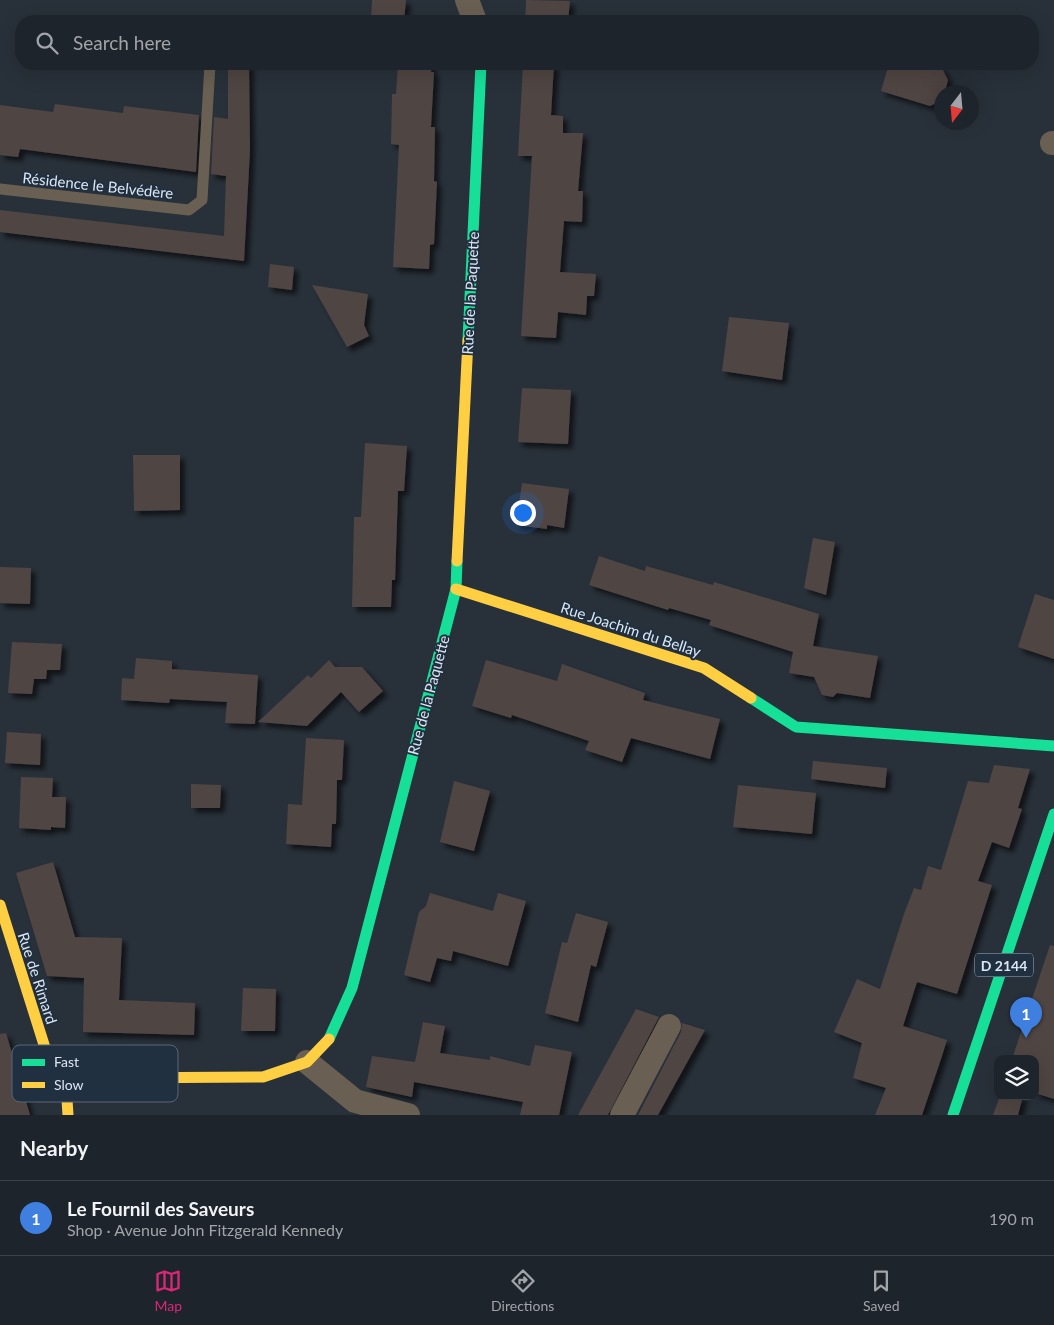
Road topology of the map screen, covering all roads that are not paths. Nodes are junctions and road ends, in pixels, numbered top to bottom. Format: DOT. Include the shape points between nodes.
graph roads {
  1 [pos="467,0"];
  2 [pos="473,15"];
  3 [pos="210,70"];
  4 [pos="481,70"];
  5 [pos="0,189"];
  6 [pos="456,589"];
  7 [pos="1054,746"];
  8 [pos="1054,814"];
  9 [pos="0,905"];
  10 [pos="669,1026"];
  11 [pos="44,1045"];
  12 [pos="307,1062"];
  13 [pos="178,1078"];
  14 [pos="67,1102"];
  15 [pos="68,1115"];
  16 [pos="408,1115"];
  17 [pos="622,1115"];
  18 [pos="953,1115"];
  1 -- 2 [label="street"];
  3 -- 5 [label="lane, Résidence le Belvédère" via="202,200 189,210"];
  4 -- 6 [label="street, Rue de la Paquette"];
  6 -- 7 [label="street, Rue Joachim du Bellay" via="704,668 796,727"];
  6 -- 12 [label="street, Rue de la Paquette" via="352,988 332,1036"];
  8 -- 18 [label="street, D 2144"];
  9 -- 11 [label="street, Rue de Rimard"];
  10 -- 17 [label="street"];
  12 -- 13 [label="street, Rue de la Paquette" via="263,1077"];
  12 -- 16 [label="street" via="355,1101"];
  14 -- 15 [label="street, Rue de Rimard"];
}
